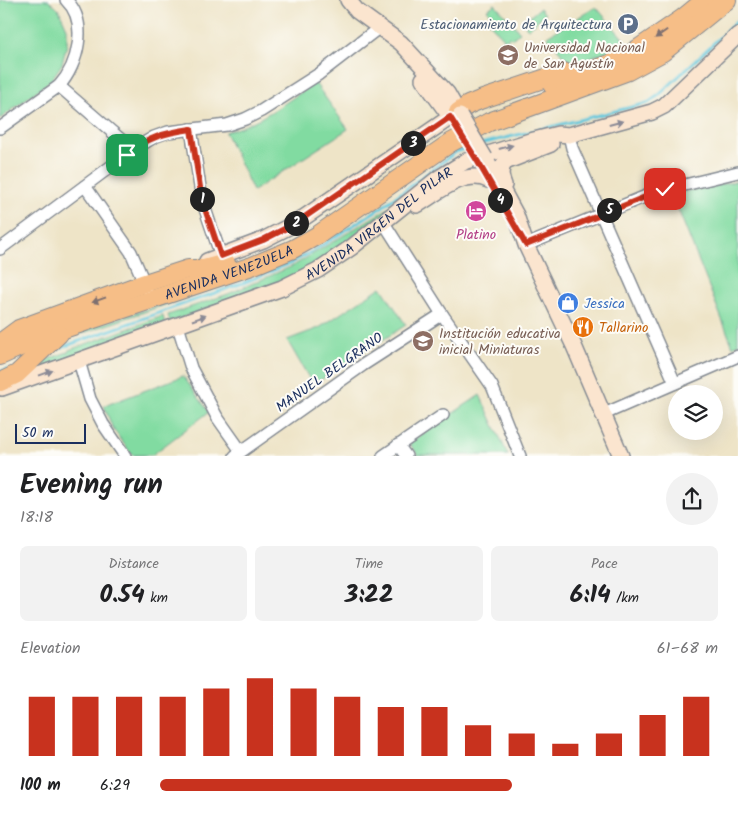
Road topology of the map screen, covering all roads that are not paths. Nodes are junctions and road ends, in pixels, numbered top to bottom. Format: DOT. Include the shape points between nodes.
graph roads {
  1 [pos="348,0"];
  2 [pos="705,0"];
  3 [pos="728,0"];
  4 [pos="71,2"];
  5 [pos="380,27"];
  6 [pos="738,35"];
  7 [pos="638,49"];
  8 [pos="59,86"];
  9 [pos="455,116"];
  10 [pos="0,128"];
  11 [pos="191,129"];
  12 [pos="569,135"];
  13 [pos="133,150"];
  14 [pos="482,160"];
  15 [pos="738,172"];
  16 [pos="488,180"];
  17 [pos="85,186"];
  18 [pos="397,212"];
  19 [pos="601,213"];
  20 [pos="516,215"];
  21 [pos="384,223"];
  22 [pos="526,245"];
  23 [pos="0,249"];
  24 [pos="221,256"];
  25 [pos="188,270"];
  26 [pos="145,283"];
  27 [pos="152,299"];
  28 [pos="442,314"];
  29 [pos="178,326"];
  30 [pos="18,329"];
  31 [pos="64,330"];
  32 [pos="0,334"];
  33 [pos="0,343"];
  34 [pos="0,356"];
  35 [pos="738,356"];
  36 [pos="79,361"];
  37 [pos="0,382"];
  38 [pos="675,383"];
  39 [pos="0,389"];
  40 [pos="604,414"];
  41 [pos="443,415"];
  42 [pos="398,445"];
  43 [pos="238,453"];
  44 [pos="125,456"];
  45 [pos="383,456"];
  46 [pos="406,456"];
  47 [pos="520,456"];
  48 [pos="621,456"];
  1 -- 5 [label="main road"];
  2 -- 7 [label="main road, AVENIDA VENEZUELA, one-way"];
  3 -- 27 [label="main road, AVENIDA VENEZUELA" via="663,52 628,71 489,122 450,143 293,249"];
  4 -- 8 [label="street" via="78,30 78,47 75,60"];
  5 -- 9 [label="main road" via="401,43 447,93"];
  5 -- 11 [label="street" via="319,74 261,111 227,125"];
  12 -- 6 [label="main road, AVENIDA VIRGEN DEL PILAR, one-way" via="630,119 664,106"];
  7 -- 9 [label="main road" via="608,56 498,94 468,105"];
  7 -- 25 [label="main road, AVENIDA VENEZUELA" via="623,59 484,112 445,134 288,239 248,256 204,269"];
  8 -- 10 [label="street"];
  8 -- 13 [label="street"];
  9 -- 14 [label="main road"];
  9 -- 24 [label="main road, AVENIDA VENEZUELA" via="296,223"];
  11 -- 13 [label="street" via="154,137"];
  11 -- 24 [label="street" via="202,200"];
  18 -- 12 [label="main road, AVENIDA VIRGEN DEL PILAR, one-way" via="437,179 466,161 530,141 558,134"];
  12 -- 19 [label="street"];
  12 -- 20 [label="main road" via="502,165 501,178"];
  13 -- 17 [label="street"];
  14 -- 16 [label="main road"];
  14 -- 20 [label="main road"];
  15 -- 19 [label="street" via="665,189"];
  16 -- 18 [label="main road" via="464,178 411,208"];
  16 -- 22 [label="main road"];
  17 -- 23 [label="street"];
  17 -- 26 [label="street" via="130,252"];
  18 -- 21 [label="main road, AVENIDA VIRGEN DEL PILAR"];
  19 -- 22 [label="street"];
  19 -- 38 [label="street"];
  20 -- 22 [label="main road"];
  21 -- 28 [label="street"];
  29 -- 21 [label="main road, AVENIDA VIRGEN DEL PILAR, one-way" via="302,280"];
  22 -- 40 [label="main road"];
  24 -- 25 [label="main road, AVENIDA VENEZUELA"];
  25 -- 26 [label="main road, AVENIDA VENEZUELA"];
  26 -- 27 [label="street"];
  26 -- 30 [label="main road, AVENIDA VENEZUELA, one-way"];
  27 -- 31 [label="main road, AVENIDA VENEZUELA"];
  28 -- 43 [label="street, MANUEL BELGRANO"];
  28 -- 47 [label="street" via="492,386"];
  29 -- 36 [label="main road, AVENIDA VIRGEN DEL PILAR"];
  29 -- 43 [label="street" via="191,368"];
  30 -- 32 [label="main road"];
  30 -- 33 [label="main road, AVENIDA VENEZUELA"];
  31 -- 34 [label="main road, AVENIDA VENEZUELA"];
  31 -- 37 [label="main road" via="18,374"];
  35 -- 38 [label="street"];
  39 -- 36 [label="main road, AVENIDA VIRGEN DEL PILAR, one-way"];
  36 -- 44 [label="street" via="90,399"];
  38 -- 40 [label="street"];
  40 -- 48 [label="main road"];
  41 -- 42 [label="street"];
  42 -- 45 [label="street"];
  42 -- 46 [label="street"];
}
